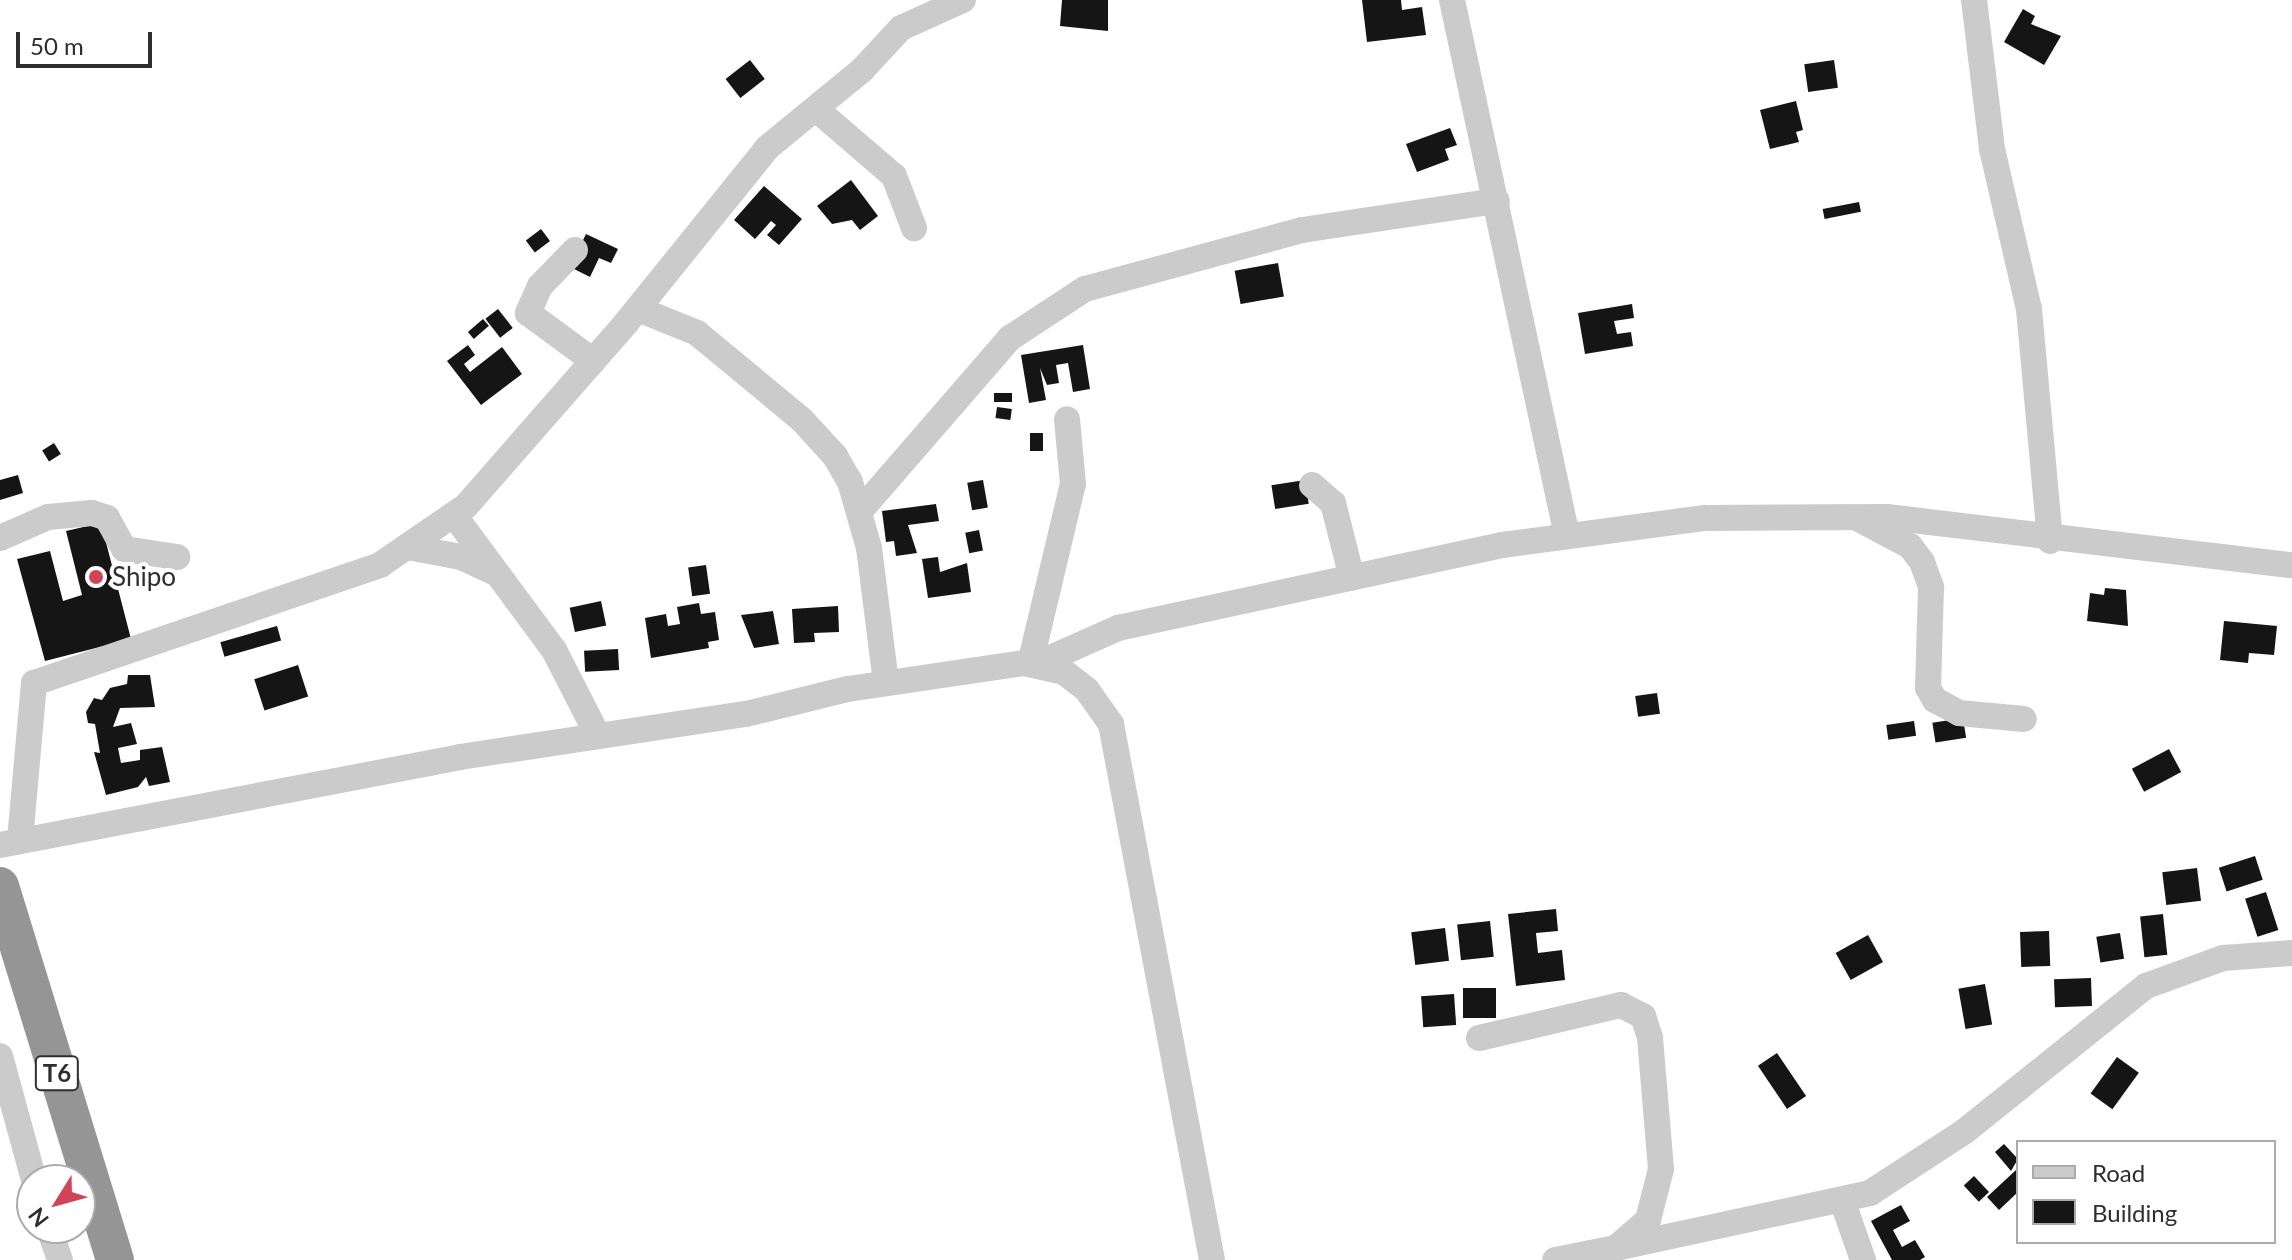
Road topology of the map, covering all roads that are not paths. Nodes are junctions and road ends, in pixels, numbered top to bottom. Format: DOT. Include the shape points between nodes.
graph roads {
  1 [pos="963,0"];
  2 [pos="1452,0"];
  3 [pos="1974,0"];
  4 [pos="816,109"];
  5 [pos="1497,201"];
  6 [pos="914,228"];
  7 [pos="575,250"];
  8 [pos="638,309"];
  9 [pos="593,361"];
  10 [pos="1067,419"];
  11 [pos="1312,485"];
  12 [pos="860,511"];
  13 [pos="454,515"];
  14 [pos="1857,517"];
  15 [pos="1567,536"];
  16 [pos="0,538"];
  17 [pos="2050,541"];
  18 [pos="408,547"];
  19 [pos="177,557"];
  20 [pos="2292,565"];
  21 [pos="497,574"];
  22 [pos="1352,578"];
  23 [pos="1034,664"];
  24 [pos="886,683"];
  25 [pos="2024,719"];
  26 [pos="597,734"];
  27 [pos="10,843"];
  28 [pos="0,886"];
  29 [pos="2292,953"];
  30 [pos="1479,1038"];
  31 [pos="0,1056"];
  32 [pos="30,1164"];
  33 [pos="1842,1200"];
  34 [pos="1616,1248"];
  35 [pos="115,1260"];
  36 [pos="1212,1260"];
  37 [pos="1555,1260"];
  38 [pos="1863,1260"];
  1 -- 4 [label="street" via="901,28"];
  2 -- 5 [label="street"];
  3 -- 17 [label="street" via="1992,149 2029,309"];
  4 -- 6 [label="street" via="894,176"];
  4 -- 8 [label="street" via="767,148"];
  5 -- 12 [label="street" via="1302,230 1085,289 1010,338"];
  5 -- 15 [label="street"];
  7 -- 9 [label="street" via="540,286 528,313"];
  8 -- 9 [label="street"];
  8 -- 12 [label="street" via="697,333 802,420 835,456"];
  9 -- 13 [label="street"];
  10 -- 23 [label="street" via="1073,484"];
  11 -- 22 [label="street" via="1333,503"];
  12 -- 24 [label="street"];
  13 -- 18 [label="street"];
  13 -- 21 [label="street"];
  14 -- 15 [label="street" via="1705,518"];
  14 -- 17 [label="street"];
  14 -- 25 [label="street" via="1910,546 1922,562 1931,600 1928,688 1935,700 1959,713"];
  15 -- 22 [label="street"];
  16 -- 19 [label="street" via="48,517 92,513 107,518 124,549"];
  17 -- 20 [label="street"];
  18 -- 21 [label="street" via="461,557"];
  18 -- 27 [label="street" via="380,565 34,683"];
  21 -- 26 [label="street" via="554,650"];
  22 -- 23 [label="street" via="1118,628"];
  23 -- 24 [label="street"];
  23 -- 36 [label="street" via="1064,672 1087,690 1111,724"];
  24 -- 26 [label="street" via="746,714"];
  26 -- 27 [label="street"];
  28 -- 35 [label="highway, T6"];
  29 -- 33 [label="street" via="2223,958 2146,986 1965,1131 1870,1193"];
  30 -- 34 [label="street" via="1600,1006 1621,1005 1643,1016 1658,1100 1661,1169 1648,1220"];
  31 -- 32 [label="street"];
  33 -- 34 [label="street"];
  33 -- 38 [label="street"];
  34 -- 37 [label="street"];
}
